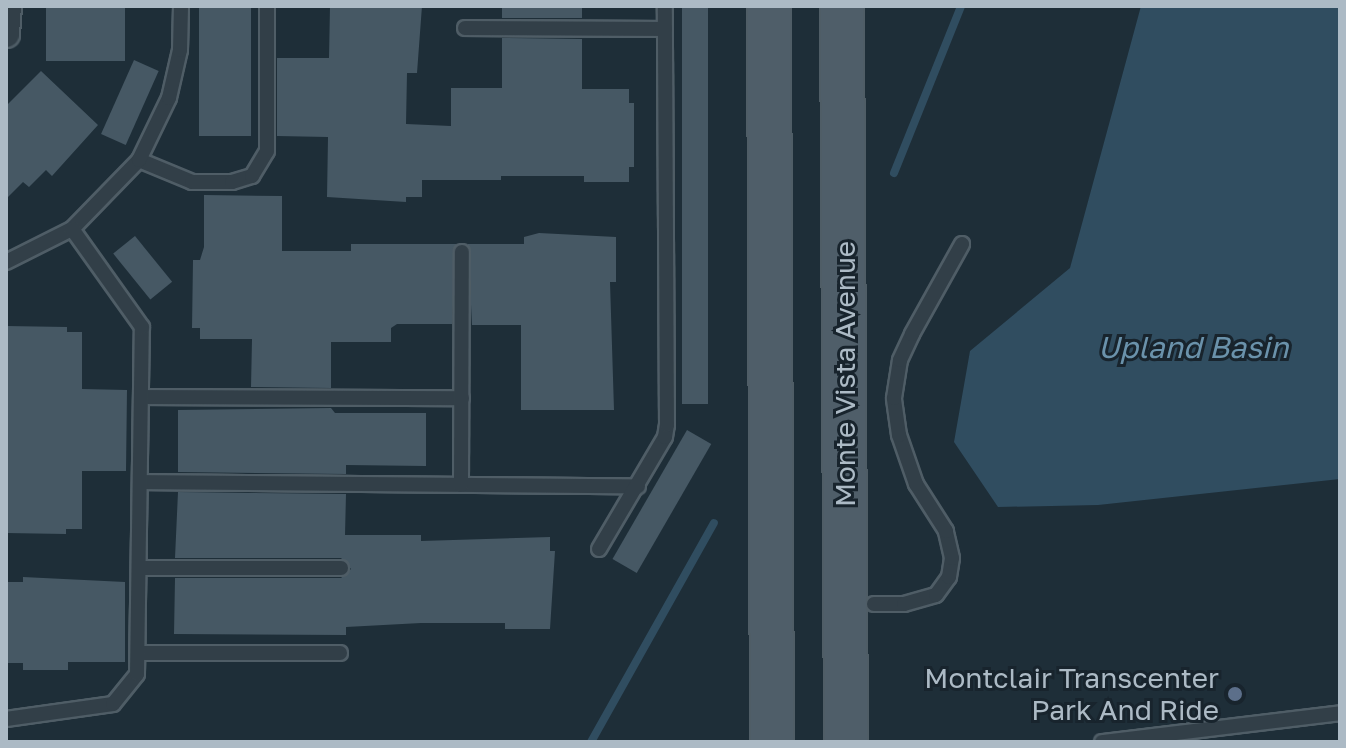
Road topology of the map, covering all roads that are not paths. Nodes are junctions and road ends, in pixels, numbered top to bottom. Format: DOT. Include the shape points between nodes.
graph roads {
  1 [pos="8,6"];
  2 [pos="181,6"];
  3 [pos="267,6"];
  4 [pos="665,6"];
  5 [pos="769,6"];
  6 [pos="842,6"];
  7 [pos="465,28"];
  8 [pos="665,29"];
  9 [pos="6,34"];
  10 [pos="139,160"];
  11 [pos="72,229"];
  12 [pos="962,244"];
  13 [pos="462,252"];
  14 [pos="6,262"];
  15 [pos="142,397"];
  16 [pos="462,398"];
  17 [pos="141,482"];
  18 [pos="461,485"];
  19 [pos="638,486"];
  20 [pos="599,549"];
  21 [pos="141,568"];
  22 [pos="341,568"];
  23 [pos="874,604"];
  24 [pos="140,653"];
  25 [pos="340,653"];
  26 [pos="1340,713"];
  27 [pos="6,719"];
  28 [pos="772,742"];
  29 [pos="846,742"];
  30 [pos="1102,742"];
  1 -- 9 [label="street"];
  2 -- 10 [label="lane" via="180,50 169,98"];
  3 -- 10 [label="lane" via="267,151 252,176 192,182"];
  4 -- 8 [label="lane"];
  5 -- 28 [label="main road"];
  6 -- 29 [label="main road, Monte Vista Avenue"];
  7 -- 8 [label="lane"];
  8 -- 19 [label="lane" via="667,425"];
  10 -- 11 [label="lane"];
  11 -- 14 [label="lane"];
  11 -- 15 [label="lane" via="140,317"];
  12 -- 23 [label="lane" via="906,347 894,398 899,435 916,484 946,531 952,558 949,577 936,595 904,604"];
  13 -- 16 [label="lane"];
  15 -- 16 [label="lane"];
  15 -- 17 [label="lane"];
  16 -- 18 [label="lane"];
  17 -- 18 [label="lane"];
  17 -- 21 [label="lane"];
  18 -- 19 [label="lane"];
  19 -- 20 [label="lane"];
  21 -- 22 [label="lane"];
  21 -- 24 [label="lane"];
  24 -- 25 [label="lane"];
  24 -- 27 [label="lane" via="137,674 113,704"];
  26 -- 30 [label="lane"];
}
